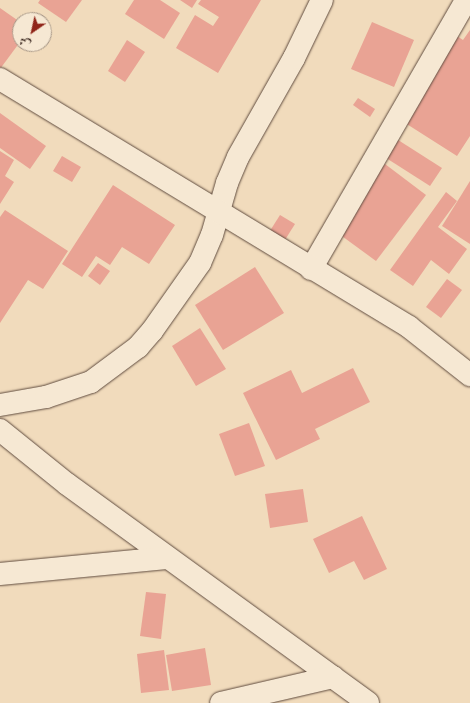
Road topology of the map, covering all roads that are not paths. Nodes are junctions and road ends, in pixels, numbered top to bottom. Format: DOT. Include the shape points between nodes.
graph roads {
  1 [pos="322,0"];
  2 [pos="466,0"];
  3 [pos="0,79"];
  4 [pos="218,213"];
  5 [pos="311,269"];
  6 [pos="470,375"];
  7 [pos="0,405"];
  8 [pos="0,430"];
  9 [pos="166,558"];
  10 [pos="0,574"];
  11 [pos="333,677"];
  12 [pos="221,703"];
  13 [pos="368,703"];
  1 -- 4 [label="street" via="294,58 238,157"];
  2 -- 5 [label="street"];
  3 -- 4 [label="street"];
  4 -- 5 [label="street"];
  4 -- 7 [label="street" via="200,263 138,347 90,382 46,397"];
  5 -- 6 [label="street" via="409,327"];
  8 -- 9 [label="street"];
  9 -- 10 [label="street"];
  9 -- 11 [label="street"];
  11 -- 12 [label="street"];
  11 -- 13 [label="street"];
}
